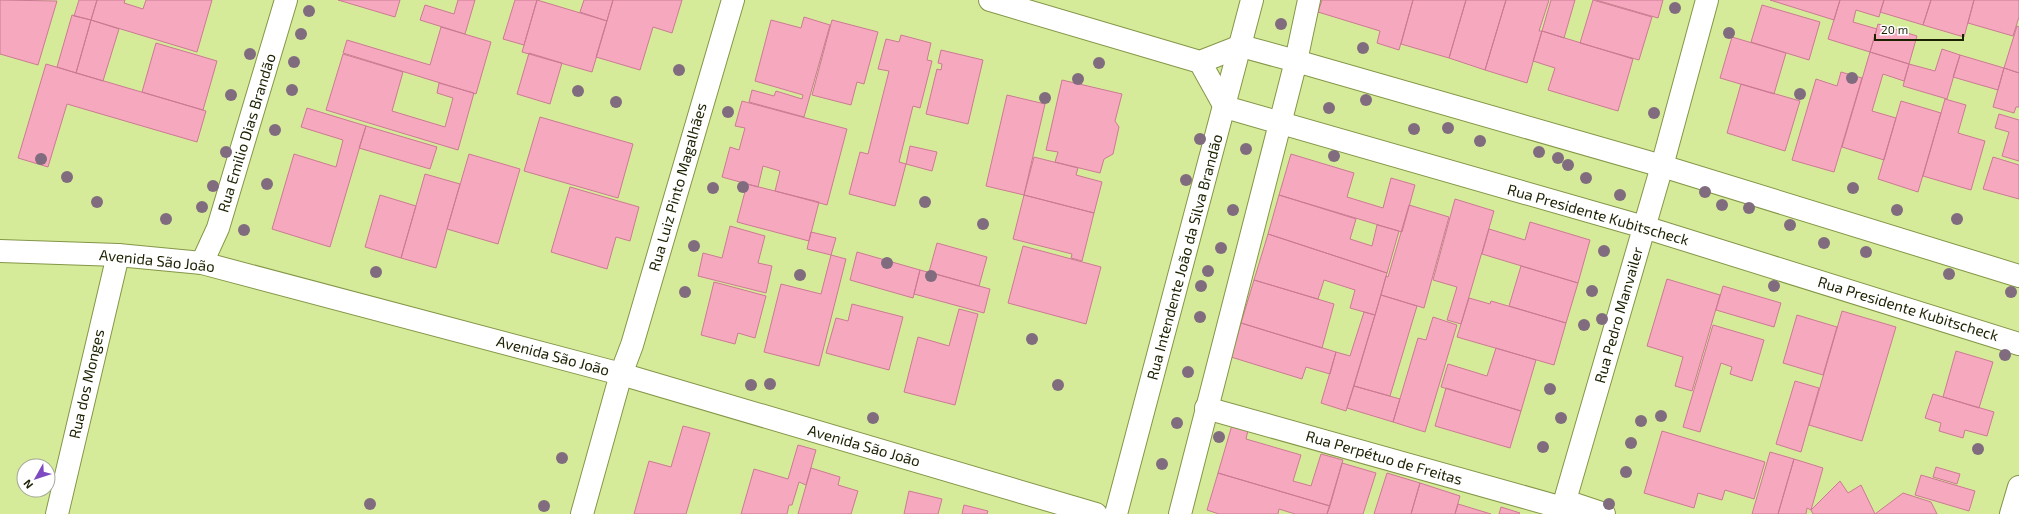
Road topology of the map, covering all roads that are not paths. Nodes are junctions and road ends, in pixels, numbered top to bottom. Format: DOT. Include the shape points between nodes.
graph roads {
  1 [pos="286,0"];
  2 [pos="733,0"];
  3 [pos="990,0"];
  4 [pos="1252,0"];
  5 [pos="1309,0"];
  6 [pos="1707,0"];
  7 [pos="1241,46"];
  8 [pos="1296,61"];
  9 [pos="1200,62"];
  10 [pos="1225,107"];
  11 [pos="1280,122"];
  12 [pos="1662,166"];
  13 [pos="1644,227"];
  14 [pos="0,252"];
  15 [pos="118,254"];
  16 [pos="202,263"];
  17 [pos="2019,276"];
  18 [pos="2019,344"];
  19 [pos="621,374"];
  20 [pos="1206,408"];
  21 [pos="2019,487"];
  22 [pos="1563,508"];
  23 [pos="57,514"];
  24 [pos="582,514"];
  25 [pos="1096,514"];
  26 [pos="1116,514"];
  27 [pos="1180,514"];
  28 [pos="1604,514"];
  29 [pos="2011,514"];
  1 -- 16 [label="street, Rua Emilio Dias Brandão" via="218,228"];
  2 -- 19 [label="street, Rua Luiz Pinto Magalhães" via="632,346"];
  3 -- 9 [label="street"];
  4 -- 7 [label="street, Rua Intendente João da Silva Brandão"];
  5 -- 8 [label="street"];
  6 -- 12 [label="street, Rua Pedro Manvailer"];
  7 -- 8 [label="street"];
  7 -- 9 [label="street"];
  7 -- 10 [label="street, Rua Intendente João da Silva Brandão"];
  8 -- 11 [label="street"];
  8 -- 12 [label="street"];
  9 -- 10 [label="street"];
  10 -- 11 [label="street, Rua Presidente Kubitscheck"];
  10 -- 26 [label="street, Rua Intendente João da Silva Brandão"];
  11 -- 13 [label="street, Rua Presidente Kubitscheck"];
  11 -- 20 [label="street"];
  12 -- 13 [label="street, Rua Pedro Manvailer"];
  12 -- 17 [label="street"];
  13 -- 18 [label="street, Rua Presidente Kubitscheck"];
  13 -- 22 [label="street, Rua Pedro Manvailer"];
  14 -- 15 [label="street, Avenida São João"];
  15 -- 16 [label="street, Avenida São João"];
  15 -- 23 [label="street, Rua dos Monges"];
  16 -- 19 [label="street, Avenida São João"];
  19 -- 24 [label="street, Rua Luiz Pinto Magalhães"];
  19 -- 25 [label="street, Avenida São João"];
  20 -- 22 [label="street, Rua Perpétuo de Freitas"];
  20 -- 27 [label="street"];
  21 -- 29 [label="street"];
  22 -- 28 [label="street, Rua Perpétuo de Freitas"];
}
